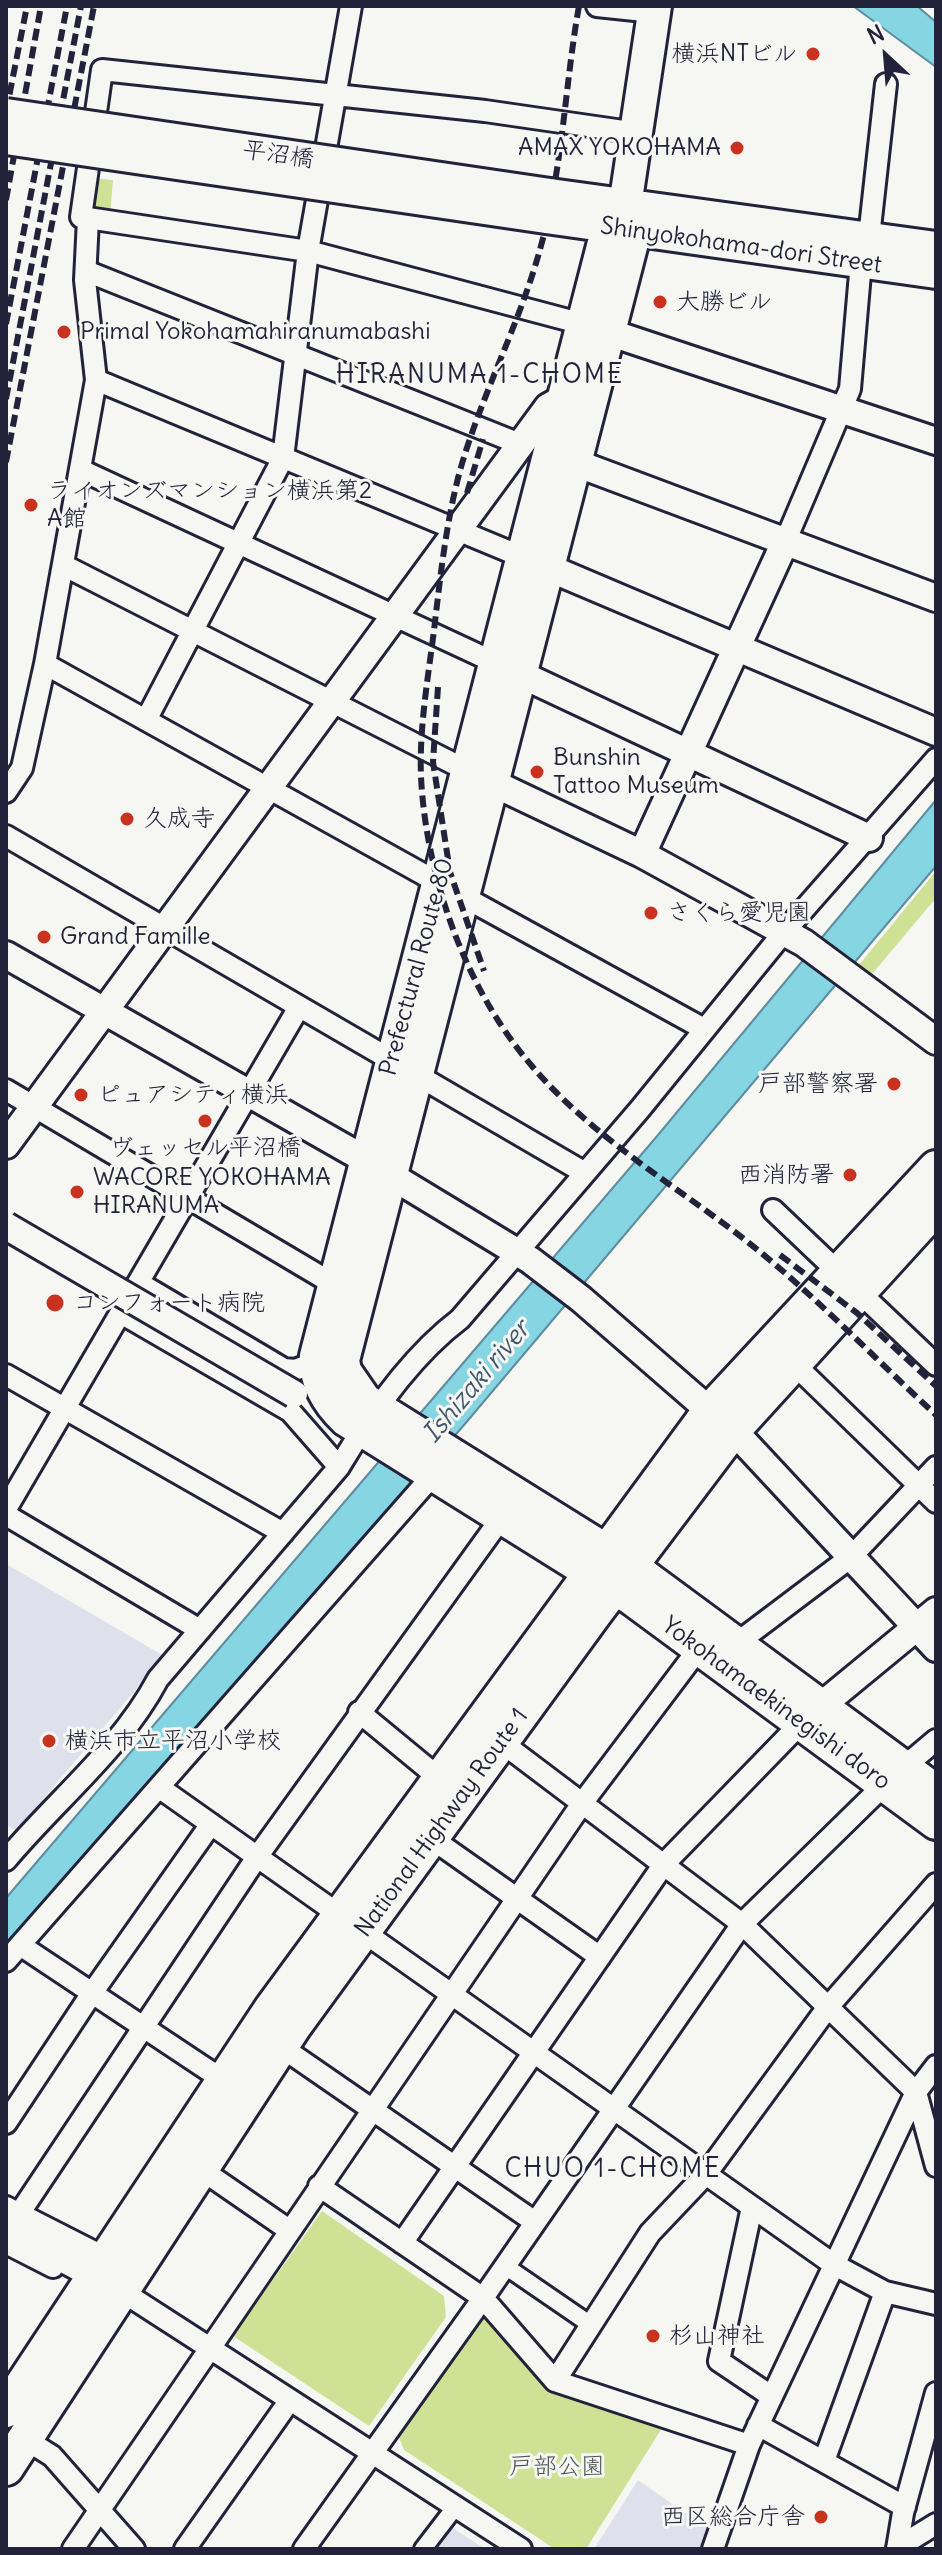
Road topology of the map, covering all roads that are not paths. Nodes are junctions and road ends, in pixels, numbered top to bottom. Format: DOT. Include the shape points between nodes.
graph roads {
  1 [pos="351,6"];
  2 [pos="597,6"];
  3 [pos="655,9"];
  4 [pos="886,84"];
  5 [pos="335,95"];
  6 [pos="6,115"];
  7 [pos="637,133"];
  8 [pos="6,138"];
  9 [pos="548,206"];
  10 [pos="88,219"];
  11 [pos="623,222"];
  12 [pos="936,248"];
  13 [pos="865,250"];
  14 [pos="308,251"];
  15 [pos="86,271"];
  16 [pos="936,272"];
  17 [pos="596,327"];
  18 [pos="296,355"];
  19 [pos="96,380"];
  20 [pos="844,410"];
  21 [pos="936,441"];
  22 [pos="283,458"];
  23 [pos="540,459"];
  24 [pos="81,470"];
  25 [pos="458,530"];
  26 [pos="237,542"];
  27 [pos="785,542"];
  28 [pos="536,563"];
  29 [pos="65,566"];
  30 [pos="936,598"];
  31 [pos="397,616"];
  32 [pos="193,631"];
  33 [pos="736,648"];
  34 [pos="45,664"];
  35 [pos="509,669"];
  36 [pos="333,703"];
  37 [pos="146,720"];
  38 [pos="936,732"];
  39 [pos="690,753"];
  40 [pos="936,759"];
  41 [pos="481,777"];
  42 [pos="270,789"];
  43 [pos="6,792"];
  44 [pos="6,836"];
  45 [pos="869,838"];
  46 [pos="642,854"];
  47 [pos="452,890"];
  48 [pos="166,928"];
  49 [pos="794,937"];
  50 [pos="6,955"];
  51 [pos="299,1007"];
  52 [pos="104,1012"];
  53 [pos="704,1029"];
  54 [pos="936,1041"];
  55 [pos="405,1068"];
  56 [pos="6,1090"];
  57 [pos="250,1094"];
  58 [pos="35,1106"];
  59 [pos="936,1142"];
  60 [pos="6,1145"];
  61 [pos="379,1168"];
  62 [pos="936,1168"];
  63 [pos="585,1173"];
  64 [pos="189,1198"];
  65 [pos="773,1210"];
  66 [pos="932,1218"];
  67 [pos="6,1219"];
  68 [pos="6,1226"];
  69 [pos="6,1234"];
  70 [pos="527,1258"];
  71 [pos="852,1272"];
  72 [pos="335,1285"];
  73 [pos="130,1298"];
  74 [pos="316,1362"];
  75 [pos="793,1363"];
  76 [pos="936,1365"];
  77 [pos="6,1375"];
  78 [pos="292,1403"];
  79 [pos="65,1409"];
  80 [pos="721,1420"];
  81 [pos="372,1424"];
  82 [pos="339,1467"];
  83 [pos="437,1467"];
  84 [pos="936,1467"];
  85 [pos="920,1484"];
  86 [pos="936,1502"];
  87 [pos="6,1512"];
  88 [pos="502,1517"];
  89 [pos="283,1533"];
  90 [pos="851,1557"];
  91 [pos="611,1569"];
  92 [pos="926,1619"];
  93 [pos="200,1630"];
  94 [pos="737,1643"];
  95 [pos="700,1647"];
  96 [pos="936,1648"];
  97 [pos="359,1712"];
  98 [pos="812,1714"];
  99 [pos="936,1740"];
  100 [pos="501,1742"];
  101 [pos="895,1776"];
  102 [pos="439,1778"];
  103 [pos="160,1788"];
  104 [pos="936,1791"];
  105 [pos="583,1802"];
  106 [pos="936,1823"];
  107 [pos="211,1824"];
  108 [pos="14,1838"];
  109 [pos="431,1838"];
  110 [pos="257,1857"];
  111 [pos="6,1860"];
  112 [pos="664,1864"];
  113 [pos="936,1884"];
  114 [pos="517,1899"];
  115 [pos="350,1924"];
  116 [pos="742,1924"];
  117 [pos="13,1953"];
  118 [pos="600,1957"];
  119 [pos="92,1993"];
  120 [pos="450,1995"];
  121 [pos="828,2007"];
  122 [pos="145,2028"];
  123 [pos="280,2046"];
  124 [pos="534,2052"];
  125 [pos="936,2066"];
  126 [pos="223,2080"];
  127 [pos="916,2092"];
  128 [pos="613,2108"];
  129 [pos="372,2110"];
  130 [pos="6,2123"];
  131 [pos="936,2166"];
  132 [pos="454,2167"];
  133 [pos="199,2168"];
  134 [pos="706,2174"];
  135 [pos="319,2186"];
  136 [pos="752,2207"];
  137 [pos="10,2216"];
  138 [pos="535,2222"];
  139 [pos="289,2230"];
  140 [pos="6,2243"];
  141 [pos="402,2243"];
  142 [pos="833,2264"];
  143 [pos="505,2266"];
  144 [pos="103,2278"];
  145 [pos="885,2292"];
  146 [pos="483,2298"];
  147 [pos="936,2304"];
  148 [pos="591,2325"];
  149 [pos="208,2348"];
  150 [pos="555,2381"];
  151 [pos="936,2393"];
  152 [pos="771,2396"];
  153 [pos="290,2400"];
  154 [pos="7,2406"];
  155 [pos="758,2425"];
  156 [pos="25,2439"];
  157 [pos="749,2445"];
  158 [pos="372,2452"];
  159 [pos="824,2461"];
  160 [pos="6,2468"];
  161 [pos="456,2506"];
  162 [pos="905,2507"];
  163 [pos="99,2510"];
  164 [pos="936,2524"];
  165 [pos="895,2547"];
  166 [pos="73,2549"];
  167 [pos="134,2549"];
  168 [pos="185,2549"];
  169 [pos="304,2549"];
  170 [pos="423,2549"];
  171 [pos="521,2549"];
  172 [pos="713,2549"];
  1 -- 5 [label="street"];
  2 -- 3 [label="street"];
  3 -- 7 [label="main road, Prefectural Route 80"];
  4 -- 13 [label="street"];
  5 -- 7 [label="street"];
  5 -- 10 [label="street" via="102,70 81,217"];
  5 -- 14 [label="street"];
  6 -- 9 [label="main road, 平沼橋, bridge"];
  7 -- 11 [label="main road, Prefectural Route 80"];
  8 -- 9 [label="main road, 平沼橋, bridge"];
  9 -- 11 [label="main road, Shinyokohama-dori Street"];
  10 -- 14 [label="street"];
  10 -- 15 [label="street"];
  11 -- 13 [label="main road, Shinyokohama-dori Street"];
  11 -- 17 [label="main road, Prefectural Route 80"];
  12 -- 13 [label="main road, Shinyokohama-dori Street"];
  13 -- 16 [label="main road, Shinyokohama-dori Street"];
  13 -- 20 [label="street"];
  14 -- 17 [label="street"];
  14 -- 18 [label="street"];
  15 -- 18 [label="street"];
  15 -- 19 [label="street"];
  17 -- 20 [label="street"];
  17 -- 23 [label="main road, Prefectural Route 80"];
  17 -- 23 [label="main road, Prefectural Route 80"];
  18 -- 22 [label="street"];
  18 -- 23 [label="street"];
  19 -- 22 [label="street"];
  19 -- 24 [label="street"];
  20 -- 21 [label="street"];
  20 -- 27 [label="street"];
  22 -- 25 [label="street"];
  22 -- 26 [label="street"];
  23 -- 25 [label="street"];
  23 -- 27 [label="street"];
  23 -- 28 [label="main road, Prefectural Route 80"];
  24 -- 26 [label="street"];
  24 -- 29 [label="street"];
  25 -- 28 [label="street"];
  25 -- 31 [label="street"];
  26 -- 31 [label="street"];
  26 -- 32 [label="street"];
  27 -- 30 [label="street"];
  27 -- 33 [label="street"];
  28 -- 33 [label="street"];
  28 -- 35 [label="main road, Prefectural Route 80"];
  29 -- 32 [label="street"];
  29 -- 34 [label="street"];
  31 -- 35 [label="street"];
  31 -- 36 [label="street"];
  32 -- 36 [label="street"];
  32 -- 37 [label="street"];
  33 -- 38 [label="street"];
  33 -- 39 [label="street"];
  34 -- 37 [label="street"];
  34 -- 43 [label="street" via="22,768"];
  35 -- 39 [label="street"];
  35 -- 41 [label="main road, Prefectural Route 80"];
  36 -- 41 [label="street"];
  36 -- 42 [label="street"];
  37 -- 42 [label="street"];
  39 -- 45 [label="street"];
  39 -- 46 [label="street"];
  40 -- 45 [label="street"];
  41 -- 46 [label="street"];
  41 -- 47 [label="main road, Prefectural Route 80"];
  42 -- 47 [label="street"];
  42 -- 48 [label="street"];
  44 -- 48 [label="street"];
  45 -- 49 [label="street"];
  46 -- 49 [label="street"];
  47 -- 53 [label="street"];
  47 -- 55 [label="main road, Prefectural Route 80"];
  48 -- 51 [label="street"];
  48 -- 52 [label="street"];
  49 -- 53 [label="street"];
  49 -- 54 [label="street"];
  50 -- 52 [label="street"];
  51 -- 55 [label="street"];
  51 -- 57 [label="street"];
  52 -- 57 [label="street"];
  52 -- 58 [label="street"];
  53 -- 63 [label="street"];
  55 -- 61 [label="main road, Prefectural Route 80"];
  55 -- 63 [label="street"];
  56 -- 58 [label="street"];
  57 -- 61 [label="street"];
  57 -- 64 [label="street"];
  58 -- 60 [label="street"];
  58 -- 64 [label="street"];
  59 -- 71 [label="highway, National Highway Route 1" via="894,1192"];
  61 -- 70 [label="street"];
  61 -- 72 [label="main road, Prefectural Route 80"];
  61 -- 81 [label="main road, Prefectural Route 80" via="343,1360"];
  62 -- 71 [label="highway, National Highway Route 1"];
  63 -- 70 [label="street"];
  64 -- 72 [label="street"];
  64 -- 73 [label="street"];
  65 -- 71 [label="street"];
  66 -- 71 [label="highway, National Highway Route 1"];
  67 -- 73 [label="street"];
  68 -- 78 [label="street, bridge"];
  69 -- 73 [label="street"];
  70 -- 80 [label="street"];
  70 -- 81 [label="street" via="440,1334"];
  71 -- 75 [label="highway, National Highway Route 1"];
  71 -- 76 [label="street"];
  71 -- 80 [label="highway, National Highway Route 1"];
  72 -- 74 [label="main road, Prefectural Route 80"];
  73 -- 74 [label="street" via="284,1369"];
  73 -- 78 [label="street"];
  73 -- 79 [label="street"];
  74 -- 81 [label="main road, Prefectural Route 80" via="318,1379"];
  75 -- 80 [label="highway, National Highway Route 1"];
  75 -- 85 [label="street"];
  77 -- 79 [label="street"];
  78 -- 81 [label="street"];
  78 -- 82 [label="street"];
  79 -- 87 [label="street"];
  79 -- 89 [label="street"];
  80 -- 90 [label="street"];
  80 -- 91 [label="highway, National Highway Route 1"];
  81 -- 82 [label="street"];
  81 -- 83 [label="main road, Prefectural Route 80"];
  82 -- 89 [label="street"];
  83 -- 88 [label="main road, Prefectural Route 80"];
  83 -- 91 [label="main road, Prefectural Route 80"];
  83 -- 103 [label="street"];
  84 -- 85 [label="street"];
  85 -- 86 [label="street"];
  85 -- 90 [label="street"];
  87 -- 93 [label="street"];
  88 -- 91 [label="main road, Prefectural Route 80"];
  88 -- 97 [label="street"];
  89 -- 93 [label="street"];
  90 -- 92 [label="street"];
  90 -- 94 [label="street"];
  91 -- 94 [label="main road, Yokohamaekinegishi doro"];
  91 -- 95 [label="main road, Yokohamaekinegishi doro"];
  91 -- 100 [label="highway, National Highway Route 1"];
  91 -- 102 [label="highway, National Highway Route 1"];
  92 -- 96 [label="street"];
  92 -- 98 [label="street"];
  93 -- 108 [label="street" via="83,1778"];
  94 -- 98 [label="main road, Yokohamaekinegishi doro"];
  95 -- 98 [label="main road, Yokohamaekinegishi doro"];
  95 -- 105 [label="street"];
  97 -- 102 [label="street"];
  97 -- 110 [label="street"];
  98 -- 101 [label="main road, Yokohamaekinegishi doro"];
  98 -- 112 [label="street"];
  99 -- 101 [label="street"];
  100 -- 105 [label="street"];
  100 -- 109 [label="highway, National Highway Route 1"];
  101 -- 104 [label="main road, Yokohamaekinegishi doro"];
  101 -- 106 [label="main road, Yokohamaekinegishi doro"];
  101 -- 116 [label="street"];
  102 -- 115 [label="highway, National Highway Route 1"];
  103 -- 107 [label="street"];
  103 -- 117 [label="street"];
  105 -- 112 [label="street"];
  105 -- 114 [label="street"];
  107 -- 110 [label="street"];
  107 -- 119 [label="street"];
  108 -- 111 [label="street"];
  109 -- 114 [label="street"];
  109 -- 115 [label="highway, National Highway Route 1"];
  110 -- 115 [label="street"];
  110 -- 122 [label="street"];
  112 -- 116 [label="street"];
  112 -- 118 [label="street"];
  113 -- 121 [label="street"];
  114 -- 118 [label="street"];
  114 -- 120 [label="street"];
  115 -- 120 [label="street"];
  115 -- 123 [label="highway, National Highway Route 1"];
  115 -- 126 [label="highway, National Highway Route 1"];
  116 -- 121 [label="street"];
  116 -- 128 [label="street"];
  117 -- 119 [label="street"];
  118 -- 124 [label="street"];
  119 -- 122 [label="street"];
  119 -- 130 [label="street"];
  120 -- 124 [label="street"];
  120 -- 129 [label="street"];
  121 -- 127 [label="street"];
  121 -- 134 [label="street"];
  122 -- 126 [label="street"];
  122 -- 137 [label="street"];
  123 -- 129 [label="street"];
  123 -- 133 [label="highway, National Highway Route 1"];
  124 -- 128 [label="street"];
  124 -- 132 [label="street"];
  125 -- 127 [label="street"];
  126 -- 144 [label="highway, National Highway Route 1"];
  127 -- 131 [label="street"];
  127 -- 142 [label="street"];
  128 -- 134 [label="street"];
  128 -- 138 [label="street"];
  129 -- 132 [label="street"];
  129 -- 135 [label="street"];
  132 -- 138 [label="street"];
  132 -- 141 [label="street"];
  133 -- 139 [label="street"];
  133 -- 144 [label="highway, National Highway Route 1"];
  134 -- 136 [label="street"];
  134 -- 148 [label="street" via="650,2233"];
  135 -- 139 [label="street"];
  135 -- 141 [label="street"];
  136 -- 142 [label="street"];
  136 -- 152 [label="street" via="719,2361"];
  137 -- 144 [label="street"];
  138 -- 143 [label="street"];
  139 -- 149 [label="street"];
  140 -- 144 [label="street"];
  141 -- 146 [label="street"];
  142 -- 145 [label="street"];
  142 -- 152 [label="street"];
  143 -- 146 [label="street"];
  143 -- 148 [label="street"];
  144 -- 149 [label="street"];
  144 -- 154 [label="highway, National Highway Route 1"];
  144 -- 156 [label="highway, National Highway Route 1"];
  145 -- 147 [label="street"];
  145 -- 159 [label="street"];
  146 -- 150 [label="street"];
  146 -- 158 [label="street"];
  148 -- 150 [label="street"];
  149 -- 153 [label="street"];
  149 -- 163 [label="street"];
  150 -- 157 [label="street"];
  151 -- 162 [label="street"];
  152 -- 155 [label="street"];
  153 -- 158 [label="street"];
  153 -- 168 [label="street"];
  155 -- 157 [label="street"];
  155 -- 159 [label="street"];
  156 -- 160 [label="highway, National Highway Route 1"];
  156 -- 163 [label="street" via="52,2456"];
  157 -- 172 [label="street"];
  158 -- 161 [label="street"];
  158 -- 169 [label="street"];
  159 -- 162 [label="street"];
  161 -- 170 [label="street"];
  161 -- 171 [label="street"];
  162 -- 165 [label="street"];
  163 -- 166 [label="street"];
  163 -- 167 [label="street"];
  164 -- 165 [label="street"];
}
